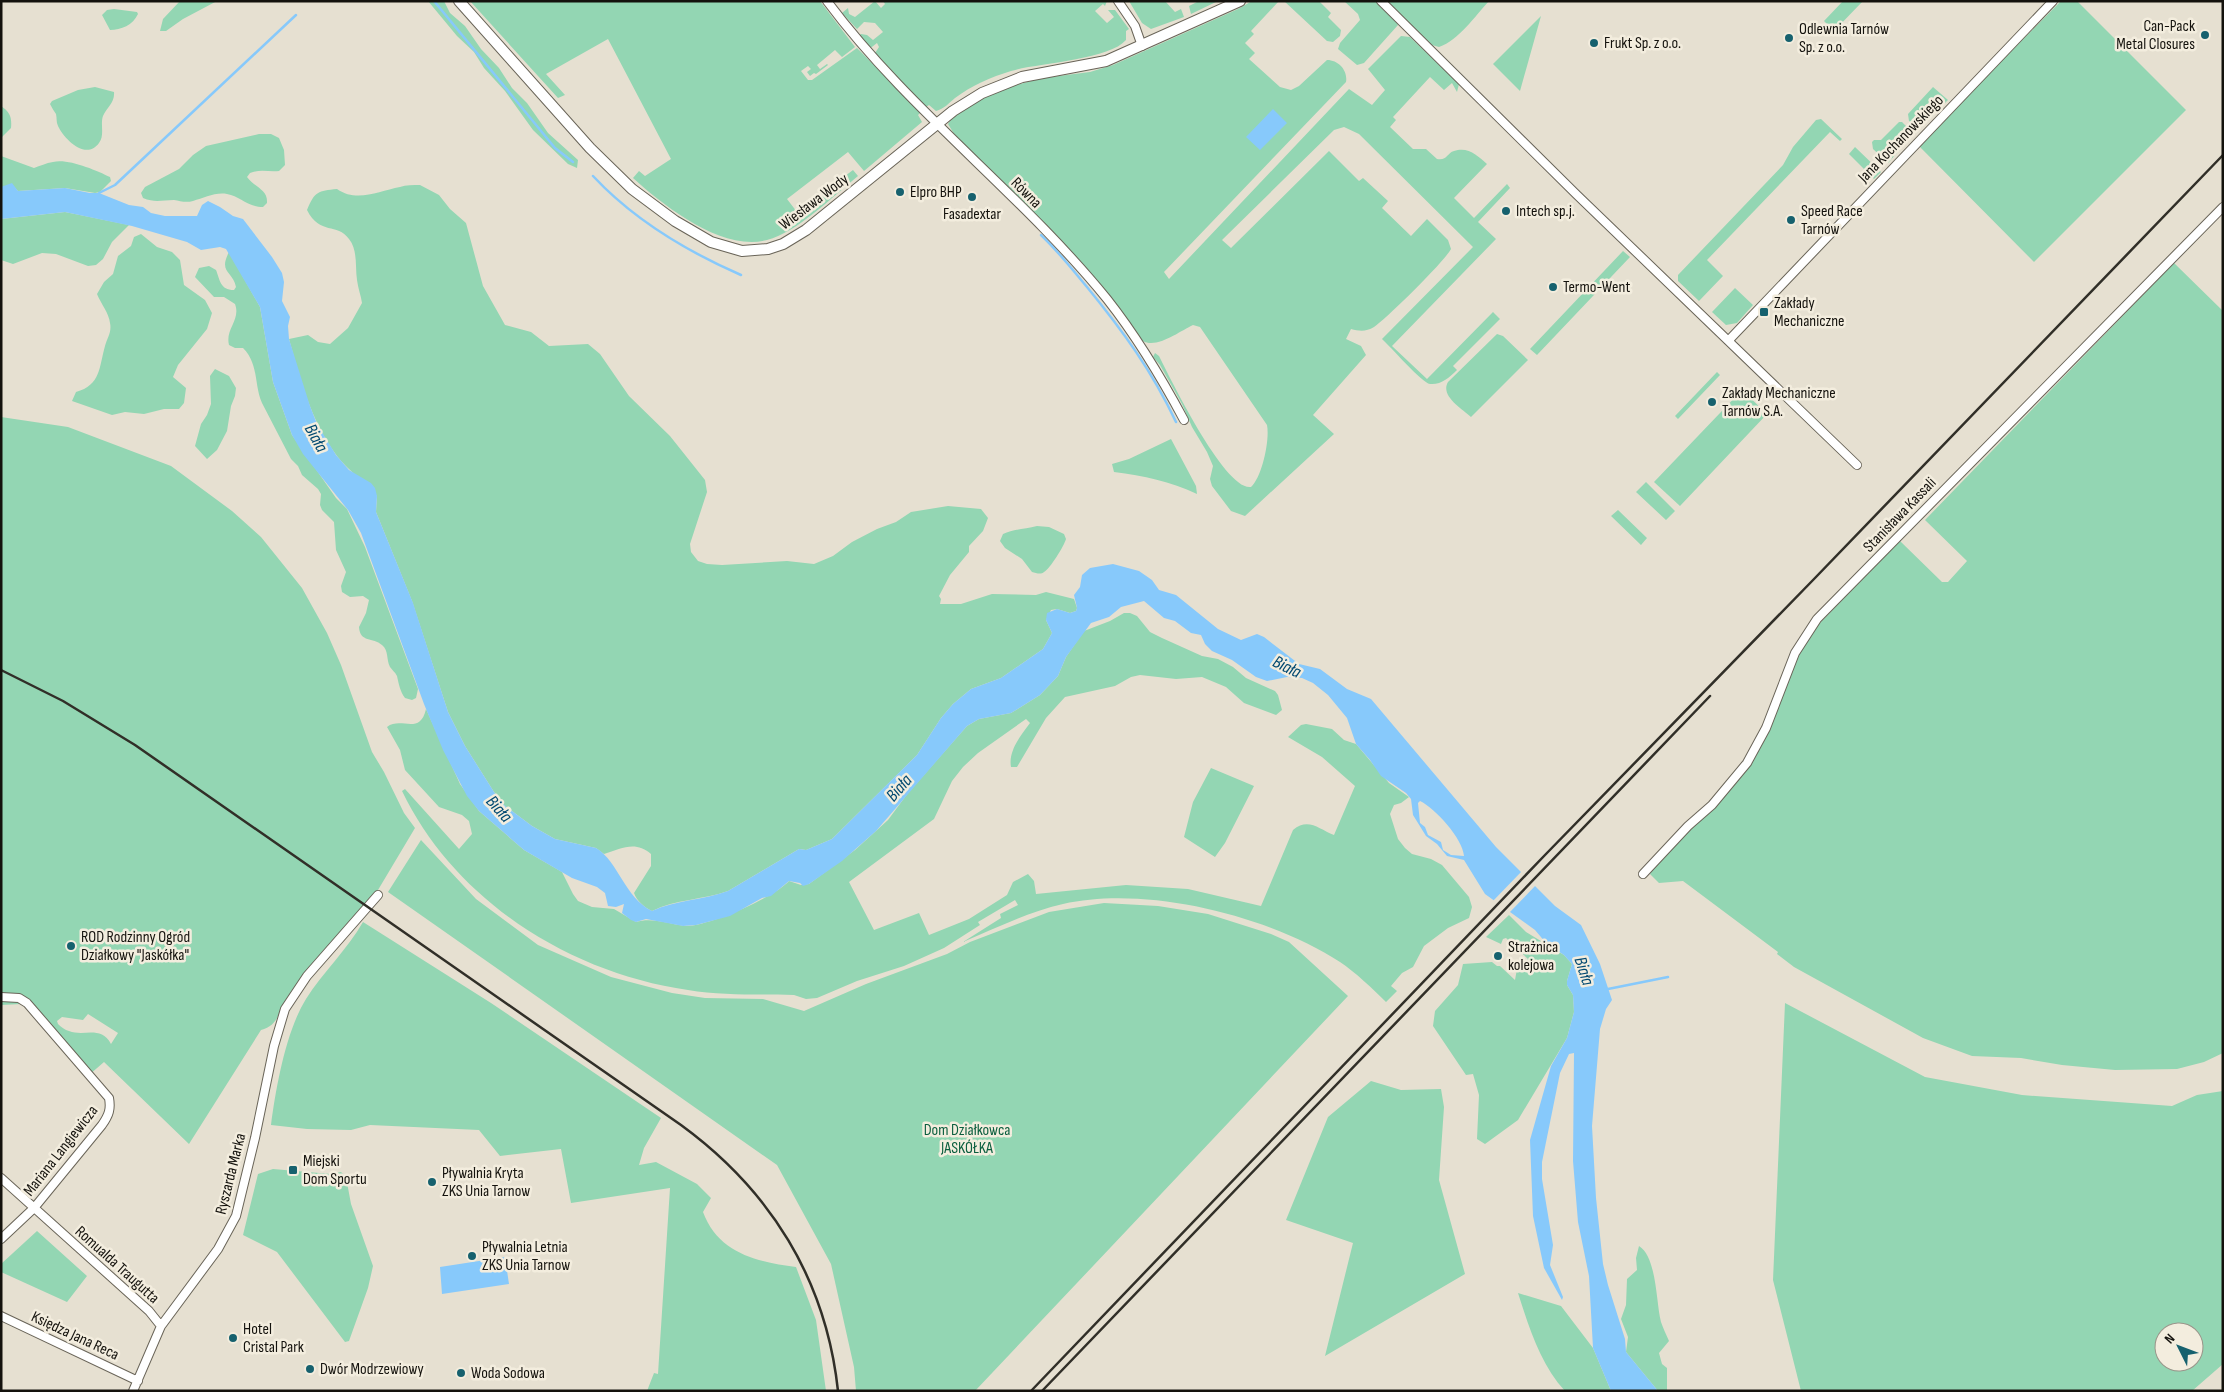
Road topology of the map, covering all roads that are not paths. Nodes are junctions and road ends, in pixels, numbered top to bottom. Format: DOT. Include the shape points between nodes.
graph roads {
  1 [pos="459,1"];
  2 [pos="827,1"];
  3 [pos="1118,1"];
  4 [pos="1240,1"];
  5 [pos="1380,1"];
  6 [pos="2053,1"];
  7 [pos="1142,46"];
  8 [pos="938,124"];
  9 [pos="2223,207"];
  10 [pos="1728,340"];
  11 [pos="1184,420"];
  12 [pos="1857,466"];
  13 [pos="1642,874"];
  14 [pos="378,895"];
  15 [pos="1,996"];
  16 [pos="1,1178"];
  17 [pos="34,1208"];
  18 [pos="1,1239"];
  19 [pos="1,1316"];
  20 [pos="162,1326"];
  21 [pos="138,1381"];
  22 [pos="133,1391"];
  1 -- 8 [label="street, Wiesława Wody" via="584,141 632,189 699,236 726,248 755,252 783,244 806,230"];
  2 -- 8 [label="street, Równa" via="851,34"];
  3 -- 7 [label="street" via="1135,26"];
  4 -- 7 [label="street, Wiesława Wody"];
  5 -- 10 [label="street"];
  6 -- 10 [label="street, Jana Kochanowskiego"];
  7 -- 8 [label="street, Wiesława Wody" via="1094,64 1010,81 969,100"];
  8 -- 11 [label="street, Równa" via="1106,298 1143,347"];
  9 -- 13 [label="street, Stanisława Kassali" via="1817,619 1795,653 1766,728 1747,763 1712,805"];
  10 -- 12 [label="street"];
  14 -- 20 [label="street, Ryszarda Marka" via="307,976 285,1009 236,1216 218,1249"];
  15 -- 17 [label="street, Mariana Langiewicza" via="19,998 27,1003 109,1098 109,1115"];
  16 -- 17 [label="street, Romualda Traugutta"];
  17 -- 18 [label="street, Mariana Langiewicza"];
  17 -- 20 [label="street, Romualda Traugutta"];
  19 -- 21 [label="street, Księdza Jana Reca"];
  20 -- 21 [label="street, Romualda Traugutta"];
  21 -- 22 [label="street, Romualda Traugutta"];
}
